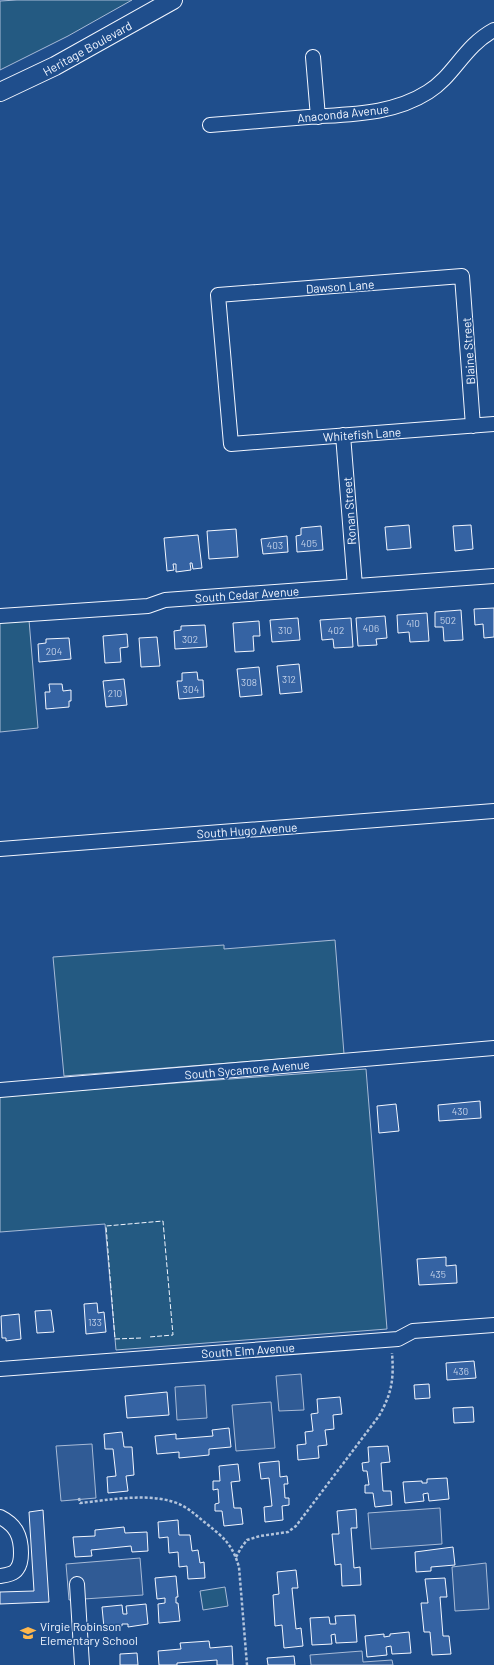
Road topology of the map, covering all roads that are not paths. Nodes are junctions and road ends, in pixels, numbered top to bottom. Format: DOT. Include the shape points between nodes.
graph roads {
  1 [pos="173,0"];
  2 [pos="494,30"];
  3 [pos="313,57"];
  4 [pos="0,92"];
  5 [pos="318,117"];
  6 [pos="210,125"];
  7 [pos="462,276"];
  8 [pos="494,424"];
  9 [pos="473,426"];
  10 [pos="343,435"];
  11 [pos="231,444"];
  12 [pos="494,576"];
  13 [pos="355,586"];
  14 [pos="0,616"];
  15 [pos="494,811"];
  16 [pos="0,849"];
  17 [pos="494,1048"];
  18 [pos="0,1090"];
  19 [pos="494,1324"];
  20 [pos="0,1368"];
  21 [pos="0,1517"];
  22 [pos="0,1576"];
  23 [pos="77,1584"];
  24 [pos="82,1665"];
  1 -- 4 [label="main road, Heritage Boulevard" via="55,66"];
  2 -- 5 [label="street, Anaconda Avenue" via="476,42 444,79 416,99 386,110"];
  3 -- 5 [label="street"];
  5 -- 6 [label="street, Anaconda Avenue"];
  7 -- 9 [label="street, Blaine Street"];
  7 -- 11 [label="street, Dawson Lane" via="218,295"];
  8 -- 9 [label="street, Whitefish Lane"];
  9 -- 10 [label="street, Whitefish Lane"];
  10 -- 11 [label="street, Whitefish Lane"];
  10 -- 13 [label="street, Ronan Street"];
  12 -- 13 [label="street, South Cedar Avenue"];
  13 -- 14 [label="street, South Cedar Avenue" via="165,600 148,606"];
  15 -- 16 [label="street, South Hugo Avenue"];
  17 -- 18 [label="street, South Sycamore Avenue"];
  19 -- 20 [label="street, South Elm Avenue" via="413,1331 398,1339"];
  21 -- 22 [label="street" via="10,1522 19,1535 21,1556 17,1569"];
  23 -- 24 [label="street"];
}
